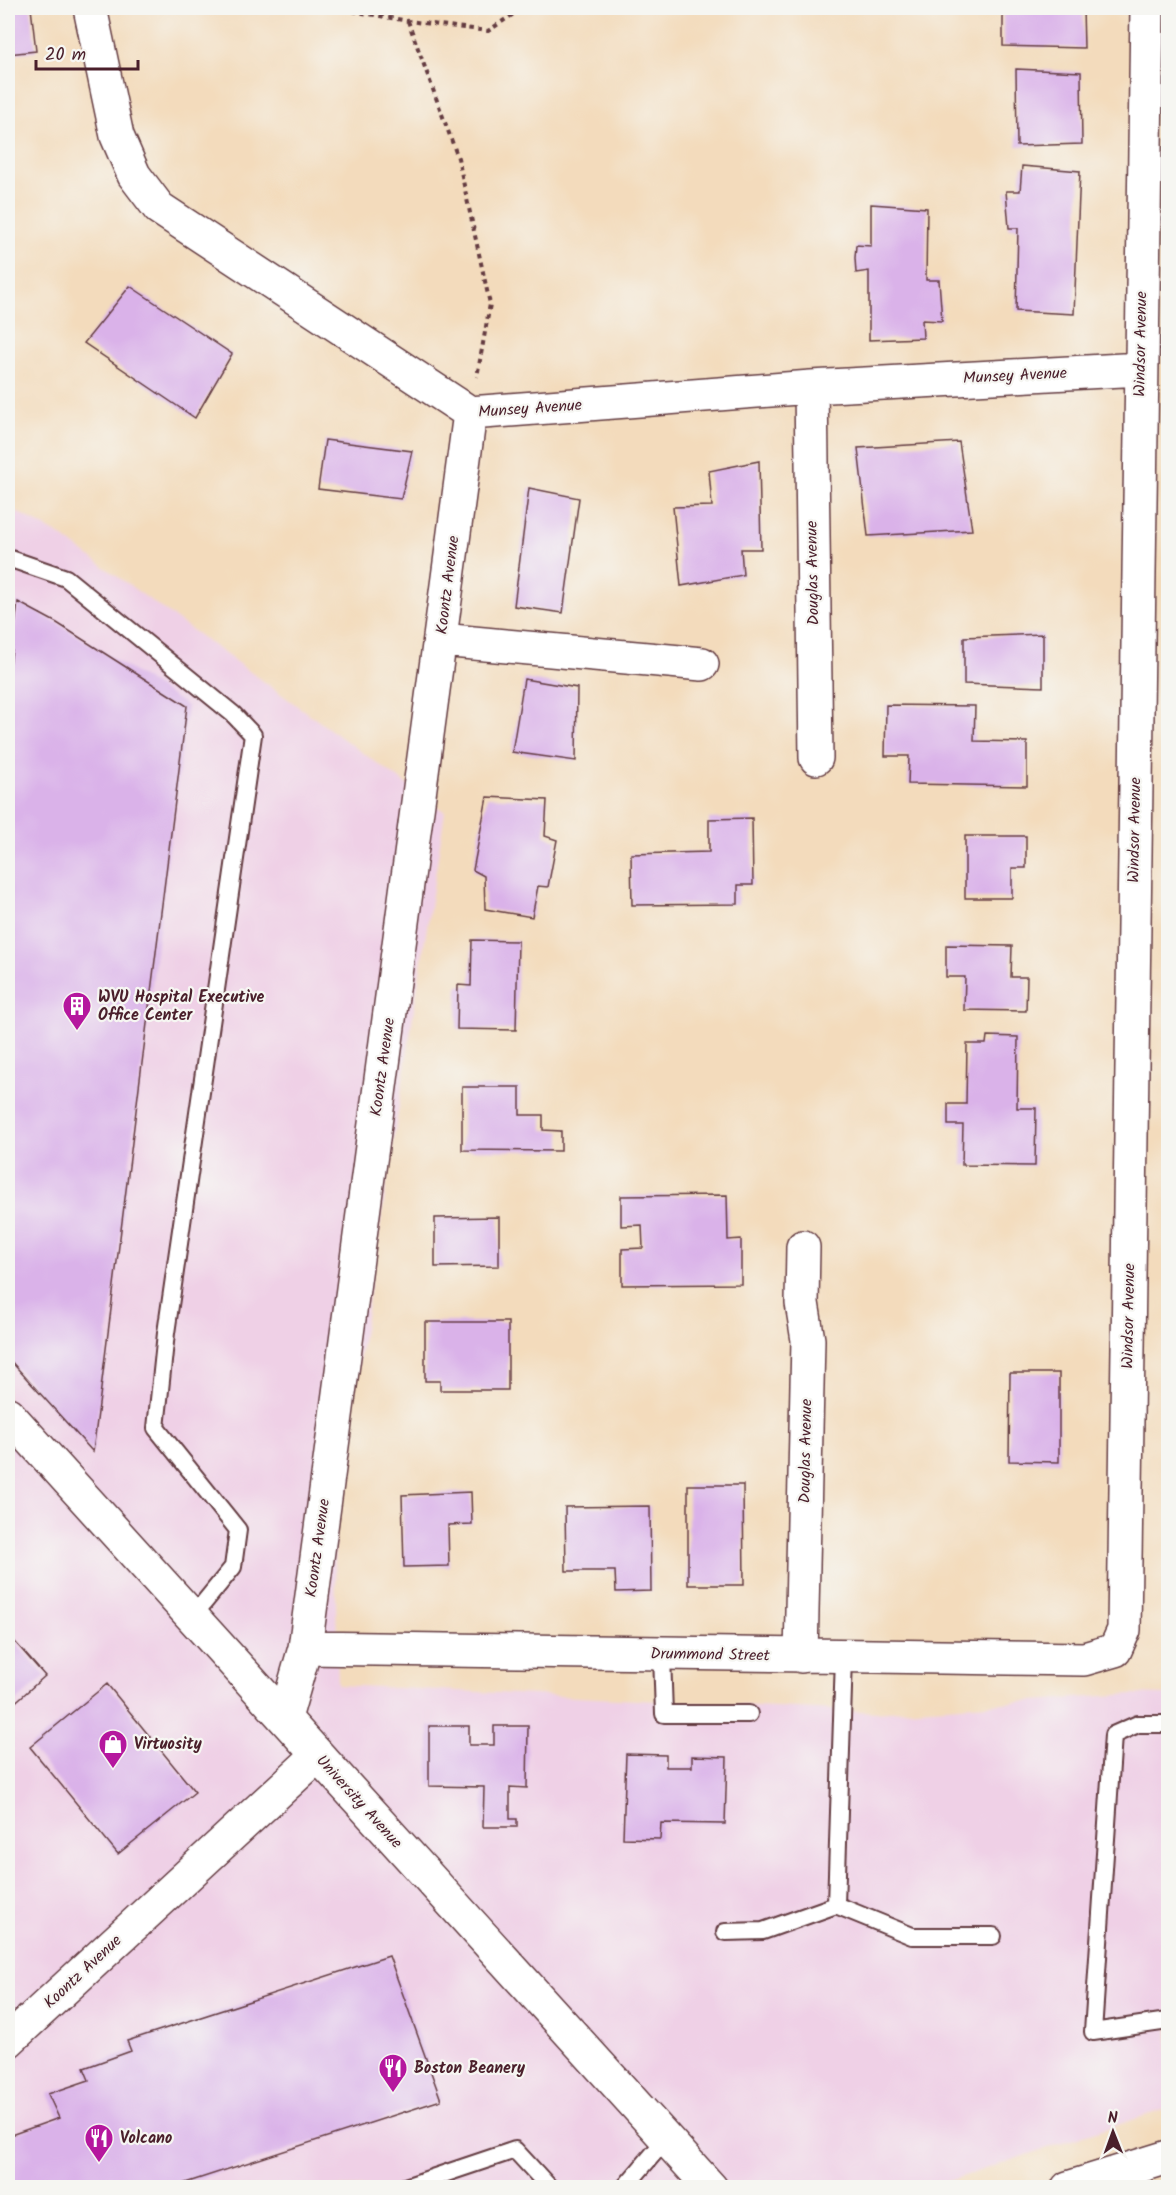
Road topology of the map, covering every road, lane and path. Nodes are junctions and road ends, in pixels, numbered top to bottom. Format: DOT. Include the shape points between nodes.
graph roads {
  1 [pos="90,8"];
  2 [pos="335,8"];
  3 [pos="494,8"];
  4 [pos="1147,8"];
  5 [pos="408,21"];
  6 [pos="1158,52"];
  7 [pos="1141,369"];
  8 [pos="811,387"];
  9 [pos="470,413"];
  10 [pos="8,558"];
  11 [pos="441,640"];
  12 [pos="702,664"];
  13 [pos="816,758"];
  14 [pos="803,1247"];
  15 [pos="8,1414"];
  16 [pos="193,1616"];
  17 [pos="305,1648"];
  18 [pos="1115,1650"];
  19 [pos="662,1655"];
  20 [pos="801,1656"];
  21 [pos="844,1657"];
  22 [pos="749,1714"];
  23 [pos="285,1718"];
  24 [pos="1168,1724"];
  25 [pos="317,1756"];
  26 [pos="836,1905"];
  27 [pos="725,1932"];
  28 [pos="993,1936"];
  29 [pos="1168,2021"];
  30 [pos="8,2042"];
  31 [pos="666,2139"];
  32 [pos="1168,2157"];
  33 [pos="402,2187"];
  34 [pos="550,2187"];
  35 [pos="624,2187"];
  36 [pos="711,2187"];
  37 [pos="1068,2187"];
  1 -- 9 [label="street, Munsey Avenue" via="117,136 134,175 159,208"];
  2 -- 5 [label="path"];
  3 -- 5 [label="path" via="515,13 488,31"];
  4 -- 6 [label="street, Windsor Avenue"];
  5 -- 9 [label="path" via="458,159 490,304"];
  6 -- 7 [label="street, Windsor Avenue"];
  7 -- 8 [label="street, Munsey Avenue"];
  7 -- 18 [label="street, Windsor Avenue" via="1124,1630"];
  8 -- 9 [label="street, Munsey Avenue"];
  8 -- 13 [label="street, Douglas Avenue"];
  9 -- 11 [label="street, Koontz Avenue"];
  10 -- 16 [label="lane" via="66,578 233,714 253,735 156,1428 238,1530 233,1567"];
  11 -- 12 [label="street"];
  11 -- 17 [label="street, Koontz Avenue"];
  14 -- 20 [label="street, Douglas Avenue" via="802,1303 808,1340"];
  15 -- 16 [label="street, University Avenue"];
  16 -- 23 [label="street, University Avenue"];
  17 -- 19 [label="street, Drummond Street"];
  17 -- 23 [label="street, Koontz Avenue"];
  18 -- 21 [label="street, Drummond Street" via="1084,1659"];
  19 -- 20 [label="street, Drummond Street"];
  19 -- 22 [label="lane" via="664,1714"];
  20 -- 21 [label="street, Drummond Street"];
  21 -- 26 [label="lane"];
  23 -- 25 [label="street, University Avenue"];
  24 -- 29 [label="lane" via="1138,1724 1113,1735 1093,2032"];
  25 -- 30 [label="street, Koontz Avenue"];
  25 -- 31 [label="street, University Avenue"];
  26 -- 27 [label="lane" via="763,1931"];
  26 -- 28 [label="lane" via="912,1936"];
  31 -- 35 [label="lane"];
  31 -- 36 [label="street, University Avenue"];
  32 -- 37 [label="street"];
  33 -- 34 [label="lane" via="515,2150"];
}
